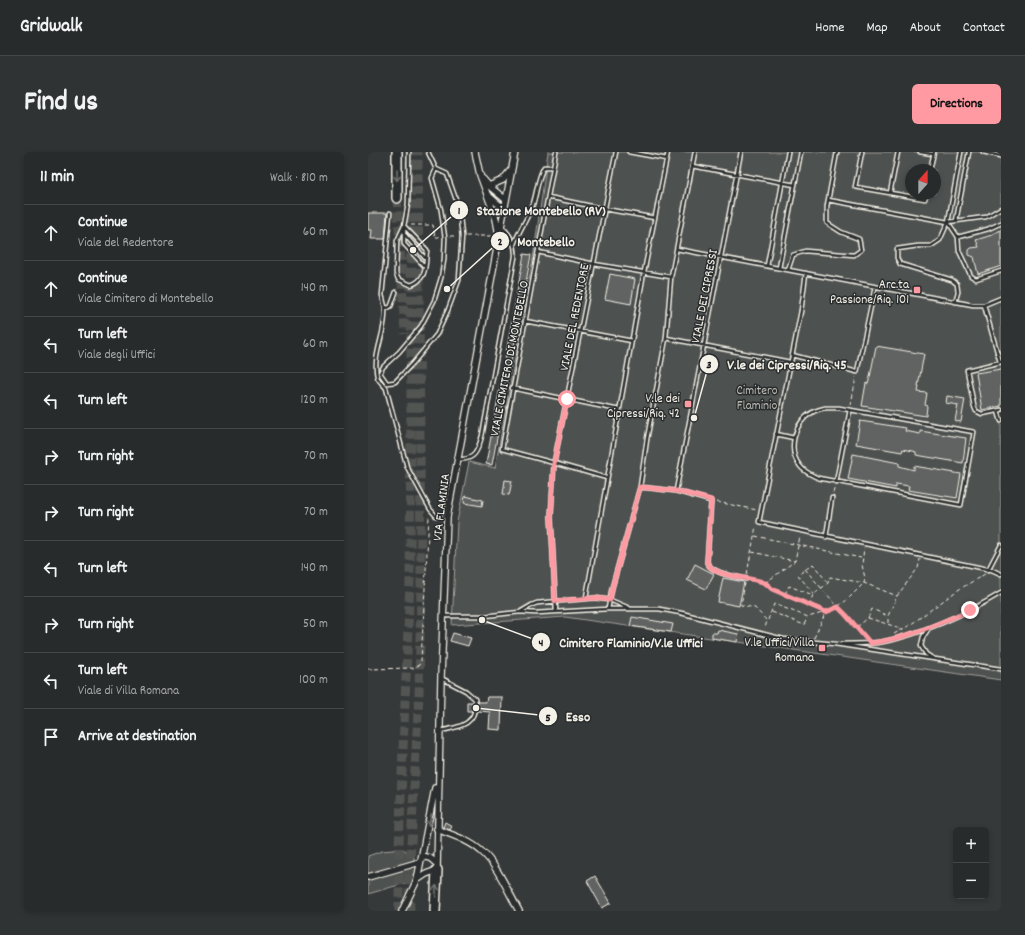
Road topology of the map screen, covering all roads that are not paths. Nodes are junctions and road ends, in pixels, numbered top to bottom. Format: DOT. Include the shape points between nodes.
graph roads {
  1 [pos="397,152"];
  2 [pos="409,152"];
  3 [pos="428,152"];
  4 [pos="475,152"];
  5 [pos="515,152"];
  6 [pos="556,152"];
  7 [pos="616,152"];
  8 [pos="629,152"];
  9 [pos="668,152"];
  10 [pos="695,152"];
  11 [pos="741,152"];
  12 [pos="788,152"];
  13 [pos="801,152"];
  14 [pos="837,152"];
  15 [pos="862,152"];
  16 [pos="898,152"];
  17 [pos="920,152"];
  18 [pos="960,152"];
  19 [pos="969,152"];
  20 [pos="983,152"];
  21 [pos="934,153"];
  22 [pos="1001,156"];
  23 [pos="667,159"];
  24 [pos="931,164"];
  25 [pos="512,165"];
  26 [pos="692,166"];
  27 [pos="553,167"];
  28 [pos="436,169"];
  29 [pos="737,174"];
  30 [pos="480,175"];
  31 [pos="782,183"];
  32 [pos="795,185"];
  33 [pos="489,186"];
  34 [pos="890,193"];
  35 [pos="487,195"];
  36 [pos="905,196"];
  37 [pos="548,197"];
  38 [pos="397,198"];
  39 [pos="506,200"];
  40 [pos="828,200"];
  41 [pos="505,208"];
  42 [pos="1001,208"];
  43 [pos="604,210"];
  44 [pos="390,213"];
  45 [pos="655,218"];
  46 [pos="956,221"];
  47 [pos="948,222"];
  48 [pos="1001,223"];
  49 [pos="404,226"];
  50 [pos="502,227"];
  51 [pos="405,235"];
  52 [pos="958,237"];
  53 [pos="499,238"];
  54 [pos="514,244"];
  55 [pos="676,249"];
  56 [pos="538,252"];
  57 [pos="720,257"];
  58 [pos="425,258"];
  59 [pos="594,264"];
  60 [pos="766,266"];
  61 [pos="425,267"];
  62 [pos="779,268"];
  63 [pos="788,270"];
  64 [pos="1001,271"];
  65 [pos="644,272"];
  66 [pos="806,273"];
  67 [pos="671,277"];
  68 [pos="875,287"];
  69 [pos="396,292"];
  70 [pos="1001,298"];
  71 [pos="955,302"];
  72 [pos="984,305"];
  73 [pos="385,308"];
  74 [pos="525,321"];
  75 [pos="580,331"];
  76 [pos="666,338"];
  77 [pos="632,341"];
  78 [pos="704,346"];
  79 [pos="792,355"];
  80 [pos="790,362"];
  81 [pos="1000,362"];
  82 [pos="512,388"];
  83 [pos="567,399"];
  84 [pos="619,410"];
  85 [pos="850,410"];
  86 [pos="1000,410"];
  87 [pos="1001,421"];
  88 [pos="776,434"];
  89 [pos="794,438"];
  90 [pos="458,459"];
  91 [pos="554,463"];
  92 [pos="607,478"];
  93 [pos="836,482"];
  94 [pos="640,487"];
  95 [pos="676,491"];
  96 [pos="832,498"];
  97 [pos="447,518"];
  98 [pos="826,537"];
  99 [pos="1001,545"];
  100 [pos="988,570"];
  101 [pos="1001,574"];
  102 [pos="746,578"];
  103 [pos="1001,593"];
  104 [pos="586,598"];
  105 [pos="610,600"];
  106 [pos="555,601"];
  107 [pos="608,608"];
  108 [pos="632,608"];
  109 [pos="520,612"];
  110 [pos="556,612"];
  111 [pos="442,616"];
  112 [pos="930,627"];
  113 [pos="835,644"];
  114 [pos="942,661"];
  115 [pos="1001,669"];
  116 [pos="441,677"];
  117 [pos="440,731"];
  118 [pos="438,768"];
  119 [pos="437,829"];
  120 [pos="421,859"];
  121 [pos="437,867"];
  122 [pos="368,877"];
  123 [pos="417,880"];
  124 [pos="402,911"];
  125 [pos="435,911"];
  126 [pos="519,911"];
  1 -- 38 [label="highway, one-way"];
  2 -- 49 [label="lane" via="408,204"];
  3 -- 28 [label="lane"];
  4 -- 30 [label="street"];
  5 -- 25 [label="street, VIA FLAMINIA"];
  6 -- 27 [label="lane, VIALE CIMITERO DI MONTEBELLO"];
  7 -- 43 [label="lane, VIALE DEL REDENTORE"];
  8 -- 23 [label="lane"];
  9 -- 23 [label="lane"];
  10 -- 26 [label="lane"];
  11 -- 29 [label="lane, VIALE DEI CIPRESSI"];
  12 -- 31 [label="lane"];
  13 -- 32 [label="lane"];
  14 -- 40 [label="lane"];
  15 -- 34 [label="lane" via="855,187"];
  16 -- 34 [label="lane"];
  17 -- 21 [label="lane"];
  18 -- 47 [label="lane"];
  19 -- 46 [label="lane"];
  20 -- 22 [label="lane"];
  21 -- 24 [label="lane"];
  23 -- 45 [label="lane"];
  25 -- 33 [label="street" via="503,180"];
  25 -- 39 [label="street, VIA FLAMINIA"];
  26 -- 29 [label="lane"];
  26 -- 55 [label="lane"];
  27 -- 37 [label="lane, VIALE CIMITERO DI MONTEBELLO"];
  27 -- 54 [label="lane" via="544,167 541,172 533,205"];
  28 -- 28 [label="lane" via="432,178 441,210 445,238 441,278 434,301 421,326 383,367 380,373 387,383 395,382 437,334 459,280 462,242 459,208 447,174"];
  29 -- 31 [label="lane"];
  29 -- 57 [label="lane, VIALE DEI CIPRESSI"];
  30 -- 33 [label="street"];
  30 -- 35 [label="street"];
  31 -- 32 [label="lane"];
  31 -- 60 [label="lane"];
  32 -- 62 [label="lane"];
  33 -- 39 [label="street"];
  34 -- 36 [label="lane"];
  35 -- 41 [label="street"];
  35 -- 53 [label="street"];
  37 -- 43 [label="lane"];
  37 -- 56 [label="lane, VIALE CIMITERO DI MONTEBELLO"];
  39 -- 41 [label="street, VIA FLAMINIA"];
  40 -- 47 [label="lane"];
  40 -- 63 [label="lane" via="827,223 859,239 861,250 854,255 805,251 793,255"];
  41 -- 50 [label="street, VIA FLAMINIA"];
  42 -- 46 [label="lane" via="986,217"];
  43 -- 45 [label="lane"];
  43 -- 59 [label="lane, VIALE DEL REDENTORE"];
  44 -- 73 [label="lane" via="382,295"];
  45 -- 65 [label="lane"];
  46 -- 47 [label="lane"];
  47 -- 52 [label="lane"];
  47 -- 71 [label="lane" via="940,240 930,246 897,249 897,258 900,264 958,284"];
  48 -- 52 [label="lane"];
  49 -- 51 [label="lane"];
  49 -- 58 [label="lane" via="427,250"];
  49 -- 61 [label="lane" via="397,241 398,279 411,285 418,283 424,275"];
  50 -- 53 [label="street, VIA FLAMINIA"];
  50 -- 54 [label="lane"];
  51 -- 58 [label="lane"];
  51 -- 61 [label="lane" via="404,244"];
  52 -- 64 [label="lane" via="959,251 971,276 976,279"];
  53 -- 90 [label="street, VIA FLAMINIA"];
  54 -- 90 [label="lane" via="515,257 480,446 475,454"];
  55 -- 57 [label="lane"];
  55 -- 67 [label="lane"];
  56 -- 59 [label="lane"];
  56 -- 74 [label="lane, VIALE CIMITERO DI MONTEBELLO"];
  57 -- 60 [label="lane"];
  57 -- 78 [label="lane, VIALE DEI CIPRESSI"];
  58 -- 61 [label="lane"];
  59 -- 65 [label="lane"];
  59 -- 75 [label="lane, VIALE DEL REDENTORE"];
  60 -- 62 [label="lane"];
  62 -- 63 [label="lane"];
  63 -- 66 [label="lane"];
  65 -- 67 [label="lane"];
  65 -- 77 [label="lane"];
  66 -- 68 [label="lane"];
  66 -- 79 [label="lane"];
  67 -- 76 [label="lane"];
  68 -- 71 [label="lane"];
  68 -- 79 [label="lane" via="857,372"];
  69 -- 73 [label="lane" via="391,306"];
  70 -- 72 [label="lane"];
  71 -- 72 [label="lane" via="973,306"];
  72 -- 81 [label="lane"];
  73 -- 97 [label="lane" via="377,376 386,388 407,467 430,510 436,516"];
  74 -- 75 [label="lane"];
  74 -- 82 [label="lane, VIALE CIMITERO DI MONTEBELLO"];
  75 -- 77 [label="lane"];
  75 -- 83 [label="lane, VIALE DEL REDENTORE"];
  76 -- 78 [label="lane"];
  76 -- 94 [label="lane"];
  77 -- 84 [label="lane"];
  78 -- 80 [label="lane"];
  78 -- 95 [label="lane, VIALE DEI CIPRESSI"];
  79 -- 80 [label="lane"];
  80 -- 88 [label="lane"];
  81 -- 86 [label="lane" via="967,370 975,410 982,414"];
  82 -- 83 [label="lane"];
  82 -- 91 [label="lane, VIALE CIMITERO DI MONTEBELLO" via="502,449"];
  83 -- 84 [label="lane"];
  83 -- 91 [label="lane, VIALE DEL REDENTORE"];
  84 -- 92 [label="lane"];
  85 -- 89 [label="lane" via="825,408 812,412 797,427"];
  85 -- 93 [label="lane"];
  85 -- 93 [label="lane" via="974,432 961,505"];
  86 -- 87 [label="lane"];
  88 -- 89 [label="lane"];
  88 -- 98 [label="lane" via="759,522"];
  89 -- 93 [label="lane" via="793,447 799,466 818,478"];
  90 -- 97 [label="street, VIA FLAMINIA"];
  91 -- 92 [label="lane"];
  91 -- 106 [label="lane" via="551,516"];
  92 -- 104 [label="lane"];
  94 -- 95 [label="lane"];
  94 -- 105 [label="lane"];
  95 -- 102 [label="lane" via="711,500 707,563 718,571"];
  96 -- 98 [label="lane"];
  97 -- 111 [label="street, VIA FLAMINIA"];
  98 -- 100 [label="lane"];
  99 -- 100 [label="lane"];
  100 -- 101 [label="lane"];
  103 -- 112 [label="lane"];
  104 -- 105 [label="lane"];
  104 -- 106 [label="lane"];
  105 -- 107 [label="lane"];
  105 -- 108 [label="lane"];
  106 -- 109 [label="lane" via="535,603"];
  106 -- 110 [label="lane"];
  107 -- 108 [label="lane"];
  107 -- 110 [label="lane"];
  108 -- 113 [label="lane" via="670,610 783,639"];
  109 -- 110 [label="lane"];
  109 -- 111 [label="lane" via="484,616"];
  111 -- 116 [label="street, VIA FLAMINIA"];
  112 -- 113 [label="lane" via="880,642"];
  112 -- 114 [label="lane" via="923,637 922,648 928,656"];
  113 -- 114 [label="lane"];
  114 -- 115 [label="lane"];
  116 -- 117 [label="street, VIA FLAMINIA"];
  116 -- 117 [label="lane" via="475,699 476,708 474,715 465,724"];
  117 -- 118 [label="street, VIA FLAMINIA"];
  118 -- 119 [label="street, VIA FLAMINIA"];
  118 -- 120 [label="street, one-way"];
  119 -- 121 [label="street, VIA FLAMINIA"];
  119 -- 126 [label="street" via="467,841 482,852 492,863"];
  120 -- 121 [label="street" via="430,858"];
  120 -- 122 [label="street"];
  120 -- 123 [label="street"];
  121 -- 123 [label="street"];
  125 -- 121 [label="highway, one-way"];
  123 -- 124 [label="street"];
}
